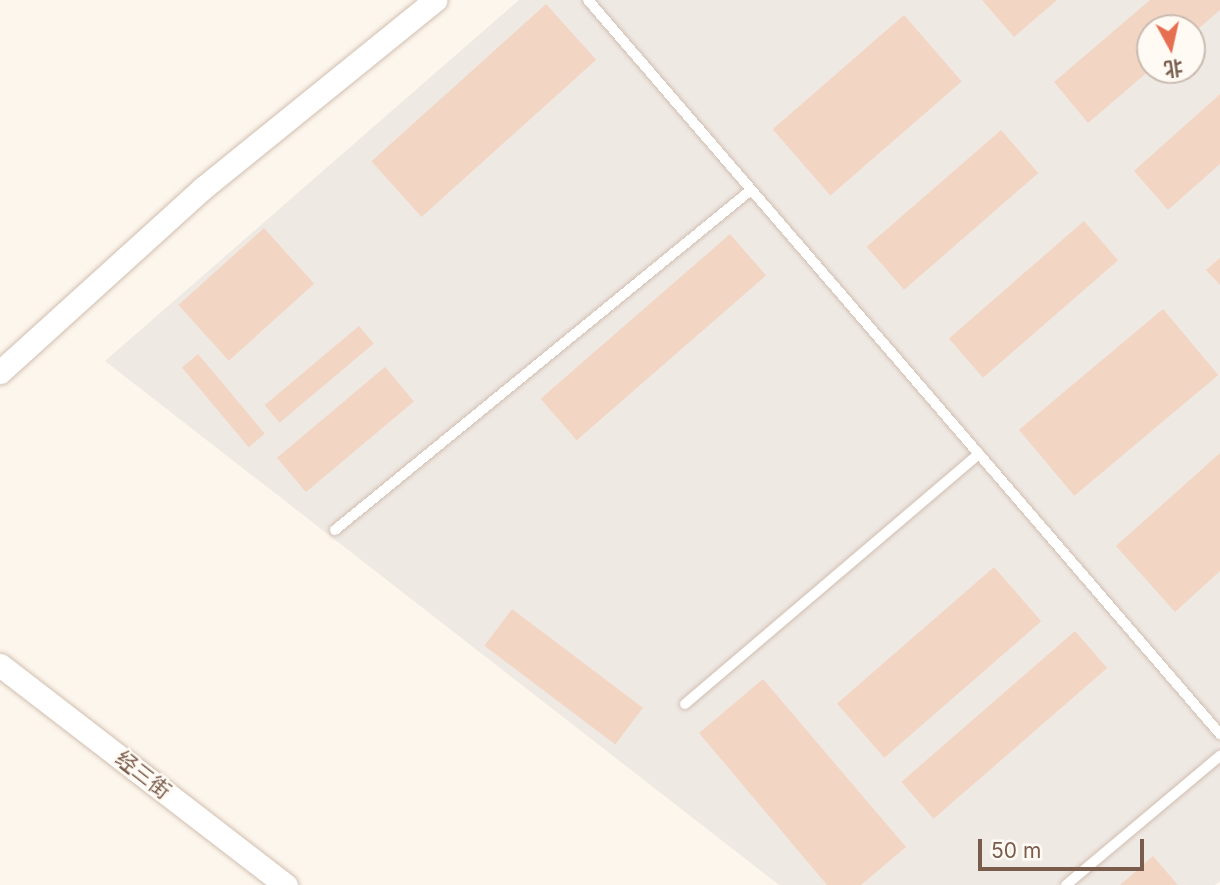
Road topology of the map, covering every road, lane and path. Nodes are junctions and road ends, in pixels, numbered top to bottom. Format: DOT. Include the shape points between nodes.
graph roads {
  1 [pos="435,0"];
  2 [pos="588,0"];
  3 [pos="751,190"];
  4 [pos="0,372"];
  5 [pos="979,454"];
  6 [pos="335,530"];
  7 [pos="0,666"];
  8 [pos="685,704"];
  9 [pos="1220,734"];
  10 [pos="1220,756"];
  11 [pos="286,885"];
  12 [pos="1066,885"];
  1 -- 4 [label="street" via="203,188"];
  2 -- 3 [label="lane"];
  3 -- 5 [label="lane"];
  3 -- 6 [label="lane"];
  5 -- 8 [label="lane"];
  5 -- 9 [label="lane"];
  7 -- 11 [label="street, 经三街"];
  10 -- 12 [label="lane"];
}
